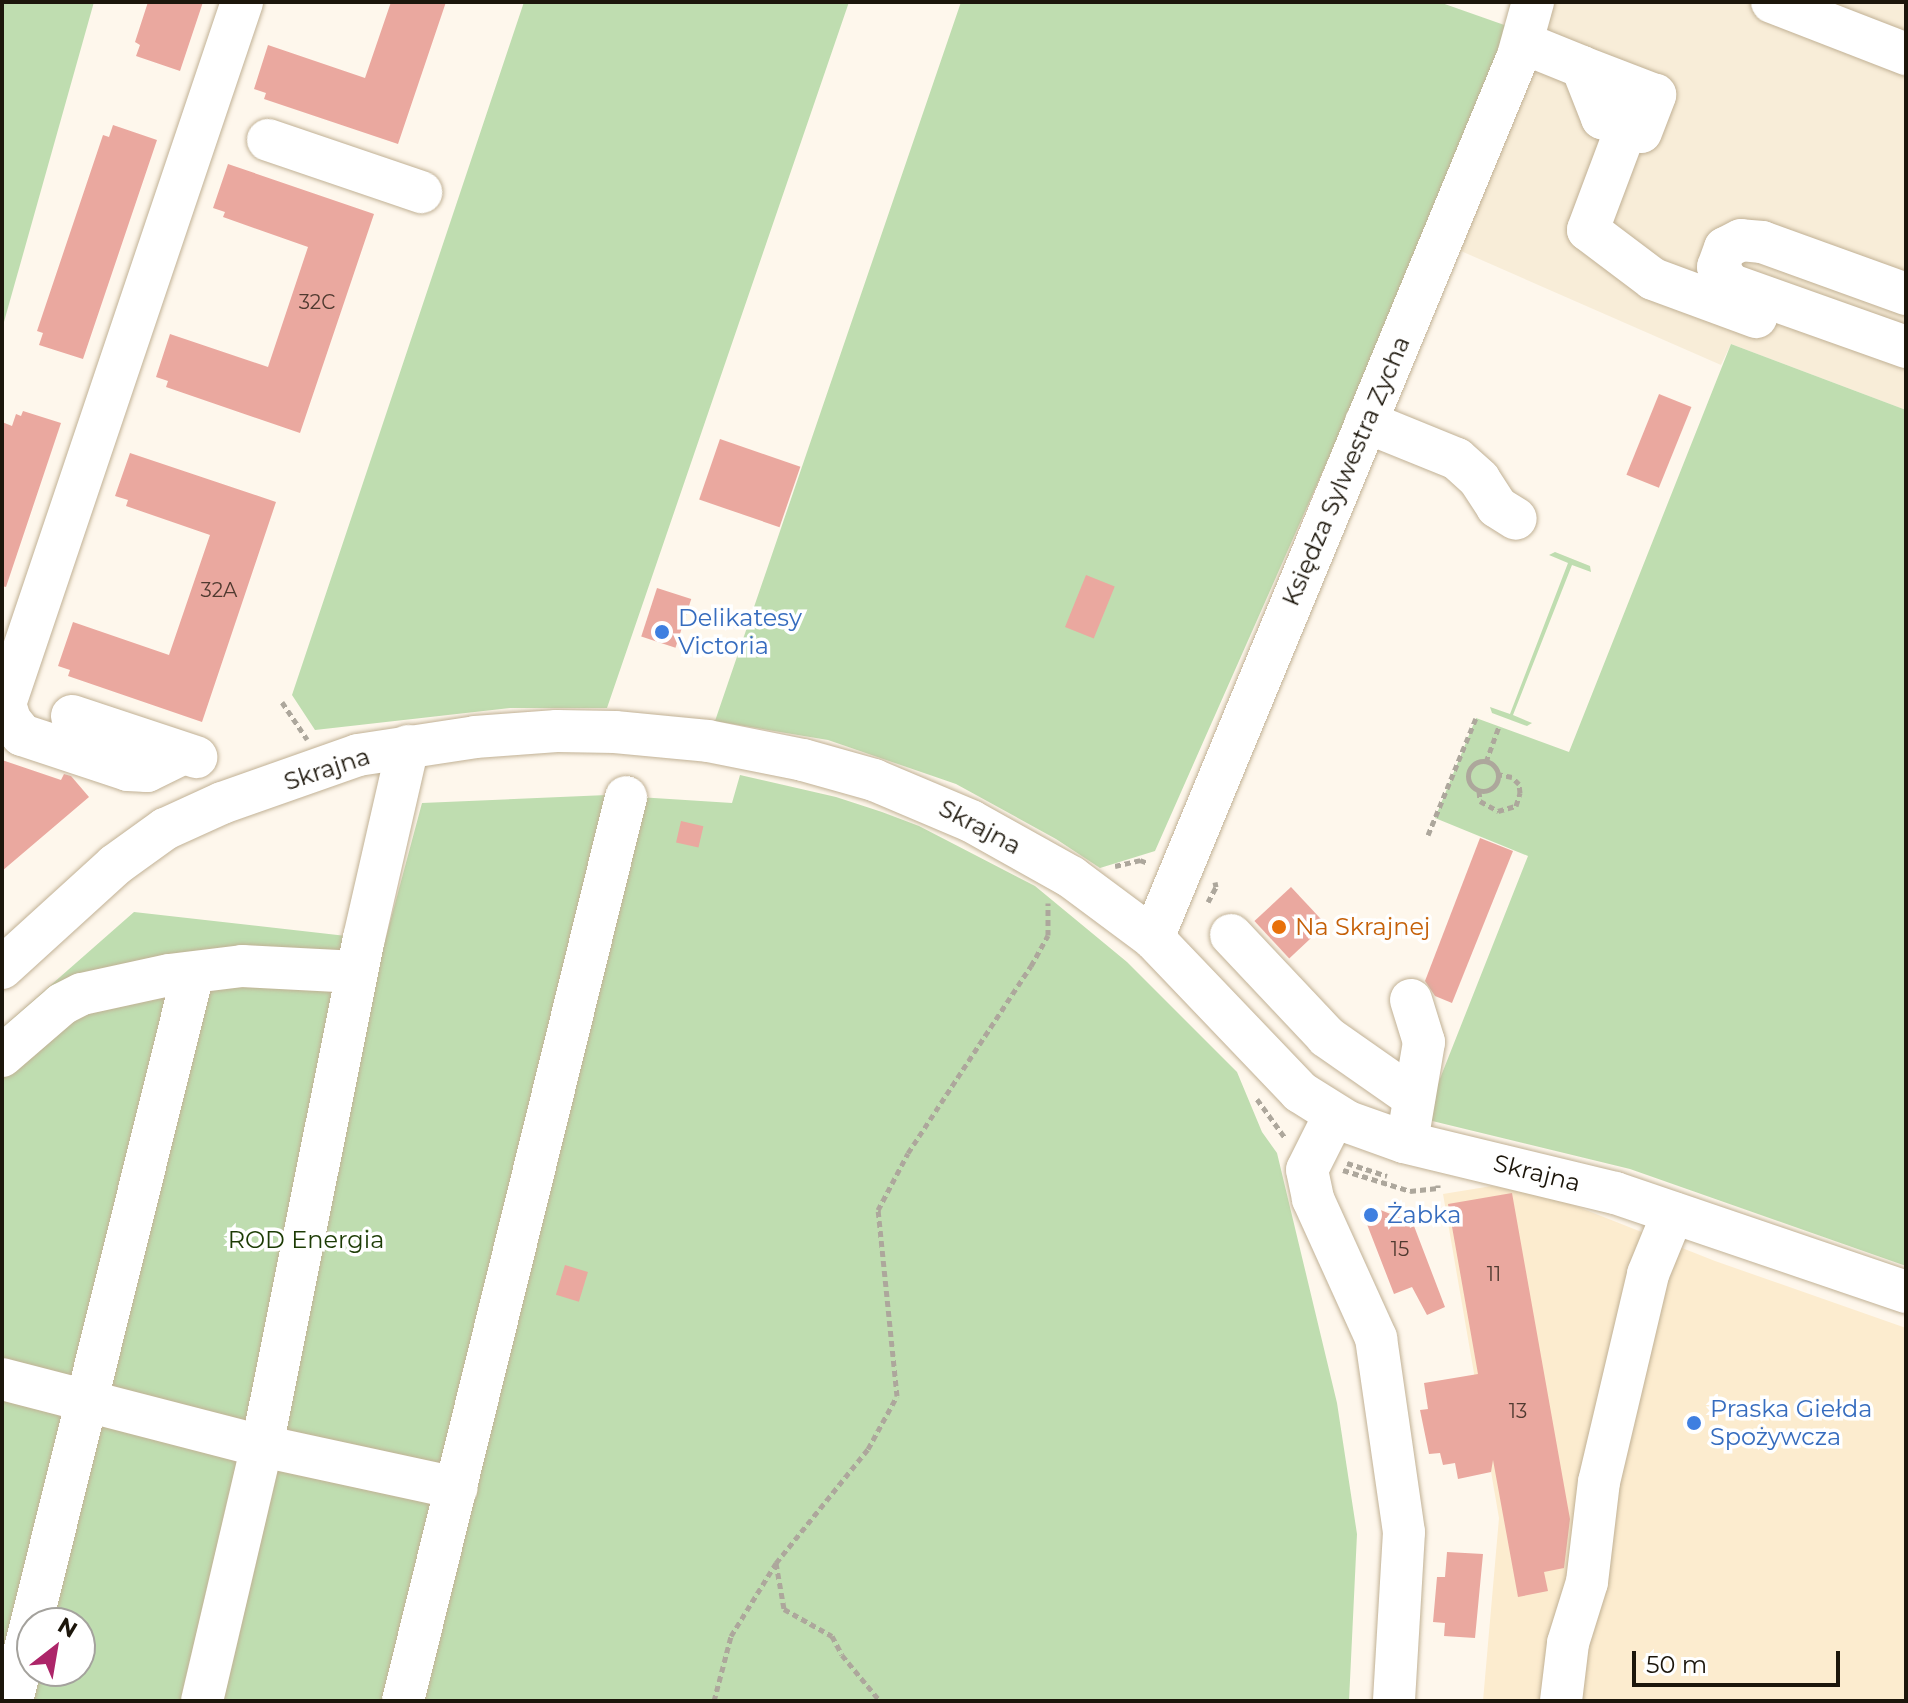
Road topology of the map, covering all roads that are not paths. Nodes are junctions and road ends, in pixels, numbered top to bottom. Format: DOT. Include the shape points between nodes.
graph roads {
  1 [pos="242,2"];
  2 [pos="1533,2"];
  3 [pos="1772,2"];
  4 [pos="1523,43"];
  5 [pos="1906,54"];
  6 [pos="268,140"];
  7 [pos="421,192"];
  8 [pos="1906,294"];
  9 [pos="1865,332"];
  10 [pos="1906,347"];
  11 [pos="1366,422"];
  12 [pos="1516,519"];
  13 [pos="72,716"];
  14 [pos="408,746"];
  15 [pos="626,797"];
  16 [pos="1221,924"];
  17 [pos="1153,938"];
  18 [pos="2,968"];
  19 [pos="357,972"];
  20 [pos="193,973"];
  21 [pos="1411,1000"];
  22 [pos="2,1056"];
  23 [pos="1414,1098"];
  24 [pos="1334,1116"];
  25 [pos="1409,1168"];
  26 [pos="1673,1213"];
  27 [pos="1906,1292"];
  28 [pos="2,1379"];
  29 [pos="86,1400"];
  30 [pos="262,1446"];
  31 [pos="457,1488"];
  32 [pos="12,1701"];
  33 [pos="202,1701"];
  34 [pos="403,1701"];
  35 [pos="1394,1701"];
  36 [pos="1561,1701"];
  1 -- 13 [label="street" via="5,704 22,735 128,770 147,771 196,757"];
  2 -- 4 [label="street, Księdza Sylwestra Zycha"];
  3 -- 5 [label="street"];
  4 -- 9 [label="street" via="1582,67 1602,118 1627,126 1588,230 1653,279 1821,341 1846,345"];
  4 -- 11 [label="street, Księdza Sylwestra Zycha"];
  6 -- 7 [label="street"];
  8 -- 9 [label="street" via="1762,242 1741,240 1725,248 1718,267 1729,284"];
  9 -- 10 [label="street"];
  11 -- 12 [label="street" via="1457,459 1479,479 1497,507"];
  11 -- 17 [label="street, Księdza Sylwestra Zycha"];
  14 -- 17 [label="street, Skrajna" via="522,733 615,732 708,741 803,760 874,780 971,821 1071,877"];
  14 -- 18 [label="street, Skrajna" via="358,755 165,829 115,865"];
  14 -- 19 [label="street"];
  15 -- 31 [label="street"];
  16 -- 23 [label="street" via="1327,1037"];
  17 -- 24 [label="street, Skrajna" via="1300,1092"];
  19 -- 20 [label="street" via="242,966"];
  19 -- 30 [label="street"];
  20 -- 22 [label="street" via="82,994 62,1004"];
  20 -- 29 [label="street"];
  21 -- 23 [label="street" via="1424,1042"];
  23 -- 25 [label="street"];
  24 -- 25 [label="street, Skrajna"];
  24 -- 35 [label="street" via="1307,1170 1313,1199 1376,1338 1403,1516"];
  25 -- 26 [label="street, Skrajna" via="1555,1177"];
  26 -- 27 [label="street, Skrajna"];
  26 -- 36 [label="street" via="1648,1274 1599,1482 1587,1582 1568,1643"];
  28 -- 29 [label="street"];
  29 -- 30 [label="street"];
  29 -- 32 [label="street"];
  30 -- 31 [label="street"];
  30 -- 33 [label="street"];
  31 -- 34 [label="street"];
}
